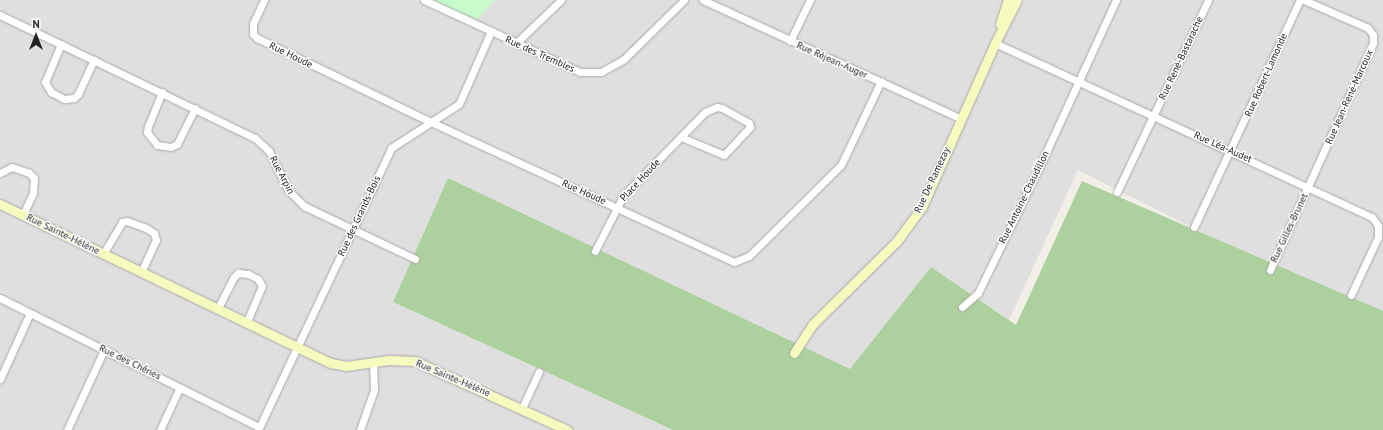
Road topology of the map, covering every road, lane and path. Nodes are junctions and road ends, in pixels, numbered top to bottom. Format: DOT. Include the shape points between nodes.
graph roads {
  1 [pos="264,0"];
  2 [pos="424,0"];
  3 [pos="561,0"];
  4 [pos="684,0"];
  5 [pos="703,0"];
  6 [pos="810,0"];
  7 [pos="1008,0"];
  8 [pos="1018,0"];
  9 [pos="1116,0"];
  10 [pos="1208,0"];
  11 [pos="1300,0"];
  12 [pos="1304,0"];
  13 [pos="0,15"];
  14 [pos="491,32"];
  15 [pos="790,41"];
  16 [pos="516,43"];
  17 [pos="995,43"];
  18 [pos="61,44"];
  19 [pos="94,60"];
  20 [pos="881,81"];
  21 [pos="1078,81"];
  22 [pos="162,92"];
  23 [pos="195,108"];
  24 [pos="1154,116"];
  25 [pos="962,119"];
  26 [pos="431,122"];
  27 [pos="682,137"];
  28 [pos="1232,151"];
  29 [pos="0,173"];
  30 [pos="1309,186"];
  31 [pos="1116,192"];
  32 [pos="0,204"];
  33 [pos="616,206"];
  34 [pos="22,214"];
  35 [pos="1194,227"];
  36 [pos="353,230"];
  37 [pos="595,251"];
  38 [pos="103,254"];
  39 [pos="415,259"];
  40 [pos="1270,270"];
  41 [pos="141,272"];
  42 [pos="1351,295"];
  43 [pos="0,298"];
  44 [pos="962,307"];
  45 [pos="218,308"];
  46 [pos="30,313"];
  47 [pos="247,322"];
  48 [pos="298,346"];
  49 [pos="104,350"];
  50 [pos="794,353"];
  51 [pos="373,364"];
  52 [pos="539,372"];
  53 [pos="0,379"];
  54 [pos="180,387"];
  55 [pos="522,408"];
  56 [pos="258,428"];
  57 [pos="67,430"];
  58 [pos="160,430"];
  59 [pos="360,430"];
  60 [pos="567,430"];
  1 -- 26 [label="street, Rue Houde" via="253,24 253,34 257,38"];
  2 -- 14 [label="street, Rue des Trembles"];
  3 -- 16 [label="street"];
  4 -- 16 [label="street, Rue des Trembles" via="624,59 601,72 580,72"];
  5 -- 15 [label="street, Rue Réjean-Auger"];
  6 -- 15 [label="street"];
  7 -- 17 [label="street, Rue De Ramezay"];
  8 -- 17 [label="street, Rue De Ramezay"];
  9 -- 21 [label="street"];
  10 -- 24 [label="street, Rue René-Bastarache"];
  11 -- 28 [label="street, Rue Robert-Lamonde"];
  12 -- 30 [label="street, Rue Jean-René-Marcoux" via="1368,28 1373,35 1373,43"];
  13 -- 18 [label="street, Rue Arpin"];
  14 -- 16 [label="street, Rue des Trembles"];
  14 -- 26 [label="street, Rue des Grands-Bois" via="459,104"];
  15 -- 20 [label="street, Rue Réjean-Auger"];
  17 -- 21 [label="street, Rue Léa-Audet"];
  17 -- 25 [label="street, Rue De Ramezay"];
  18 -- 19 [label="street, Rue Arpin"];
  18 -- 19 [label="street" via="45,82 51,92 64,99 74,98 78,94"];
  19 -- 22 [label="street, Rue Arpin"];
  20 -- 25 [label="street, Rue Réjean-Auger"];
  20 -- 33 [label="street, Rue Houde" via="841,165 742,260 734,262 724,259"];
  21 -- 24 [label="street, Rue Léa-Audet"];
  21 -- 44 [label="street, Rue Antoine-Chaudillon" via="978,293"];
  22 -- 23 [label="street, Rue Arpin"];
  22 -- 23 [label="street" via="147,132 157,145 171,147 177,144"];
  23 -- 36 [label="street, Rue Arpin" via="255,138 269,151 295,200"];
  24 -- 28 [label="street, Rue Léa-Audet"];
  24 -- 31 [label="street, Rue René-Bastarache"];
  25 -- 50 [label="street, Rue De Ramezay" via="922,207 911,223 898,241 813,324"];
  26 -- 33 [label="street, Rue Houde"];
  26 -- 36 [label="street, Rue des Grands-Bois" via="391,148"];
  27 -- 27 [label="street, Place Houde" via="705,112 717,107 748,122 750,127 724,155"];
  27 -- 33 [label="street, Place Houde" via="622,196"];
  28 -- 30 [label="street, Rue Léa-Audet"];
  28 -- 35 [label="street, Rue Robert-Lamonde"];
  29 -- 34 [label="street, Rue Sainte-Hélène" via="12,167 29,173 34,178 33,193"];
  30 -- 40 [label="street, Rue Gilles-Brunet"];
  30 -- 42 [label="street, Rue Léa-Audet" via="1372,217 1378,226 1378,237"];
  32 -- 34 [label="street, Rue Sainte-Hélène"];
  33 -- 37 [label="street, Place Houde"];
  34 -- 38 [label="street, Rue Sainte-Hélène"];
  36 -- 39 [label="street, Rue Arpin"];
  36 -- 48 [label="street, Rue des Grands-Bois"];
  38 -- 41 [label="street, Rue Sainte-Hélène"];
  38 -- 41 [label="street, Rue Sainte-Hélène" via="122,222 127,221 146,228 154,233 156,240"];
  41 -- 45 [label="street, Rue Sainte-Hélène"];
  43 -- 46 [label="street, Rue des Chênes"];
  45 -- 47 [label="street, Rue Sainte-Hélène"];
  45 -- 47 [label="street" via="238,273 258,278 262,286"];
  46 -- 49 [label="street, Rue des Chênes"];
  46 -- 53 [label="street"];
  47 -- 48 [label="street, Rue Sainte-Hélène"];
  48 -- 51 [label="street, Rue Sainte-Hélène" via="338,365"];
  48 -- 56 [label="street, Rue des Grands-Bois"];
  49 -- 54 [label="street, Rue des Chênes"];
  49 -- 57 [label="street"];
  51 -- 55 [label="street, Rue Sainte-Hélène" via="388,360 415,361"];
  51 -- 59 [label="street" via="374,390"];
  52 -- 55 [label="street"];
  54 -- 56 [label="street, Rue des Chênes"];
  54 -- 58 [label="street"];
  55 -- 60 [label="street, Rue Sainte-Hélène"];
}
